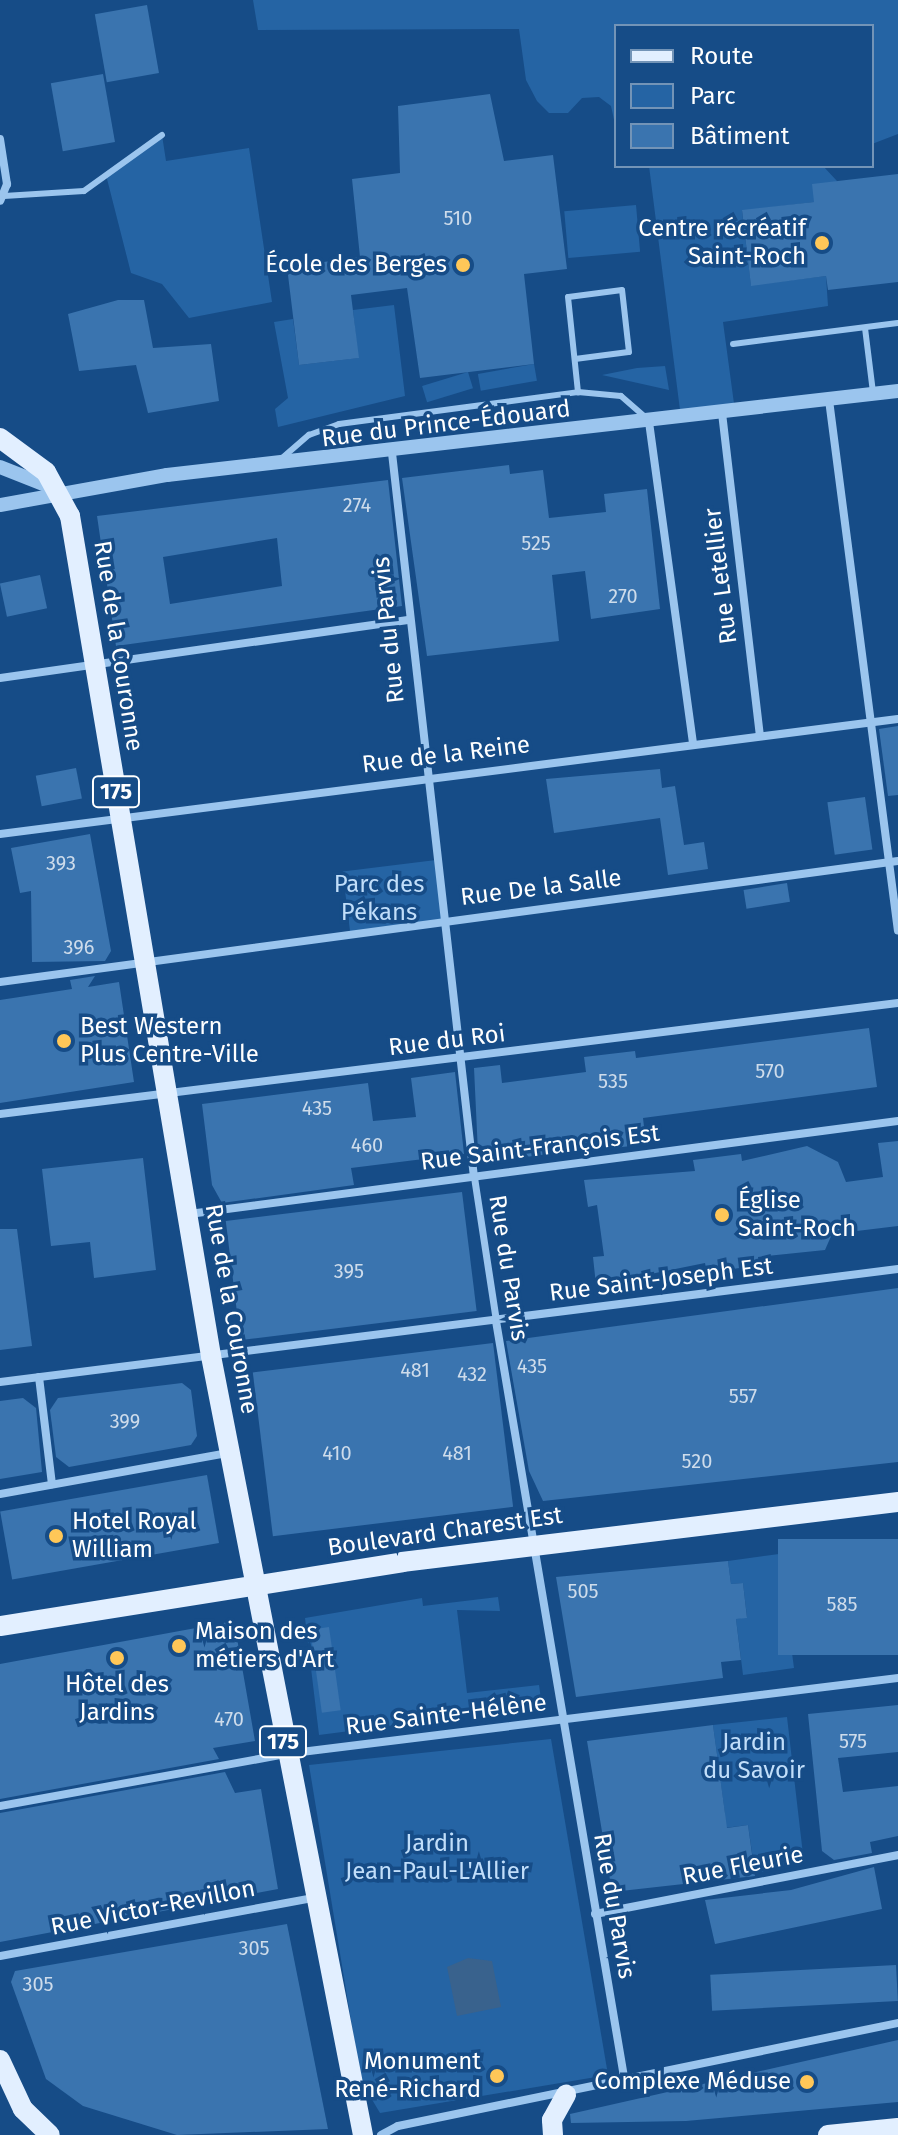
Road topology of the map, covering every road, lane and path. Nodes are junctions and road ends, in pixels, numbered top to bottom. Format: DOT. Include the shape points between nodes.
graph roads {
  1 [pos="162,135"];
  2 [pos="0,139"];
  3 [pos="2,198"];
  4 [pos="898,323"];
  5 [pos="865,328"];
  6 [pos="733,344"];
  7 [pos="575,359"];
  8 [pos="898,391"];
  9 [pos="578,392"];
  10 [pos="873,394"];
  11 [pos="829,400"];
  12 [pos="722,413"];
  13 [pos="649,422"];
  14 [pos="0,438"];
  15 [pos="392,453"];
  16 [pos="274,466"];
  17 [pos="0,467"];
  18 [pos="59,490"];
  19 [pos="0,505"];
  20 [pos="408,620"];
  21 [pos="93,661"];
  22 [pos="0,678"];
  23 [pos="898,719"];
  24 [pos="871,723"];
  25 [pos="760,736"];
  26 [pos="693,742"];
  27 [pos="425,777"];
  28 [pos="120,816"];
  29 [pos="0,834"];
  30 [pos="894,862"];
  31 [pos="443,921"];
  32 [pos="898,931"];
  33 [pos="146,962"];
  34 [pos="0,982"];
  35 [pos="898,1003"];
  36 [pos="461,1059"];
  37 [pos="169,1095"];
  38 [pos="0,1114"];
  39 [pos="898,1121"];
  40 [pos="474,1177"];
  41 [pos="188,1214"];
  42 [pos="898,1269"];
  43 [pos="496,1321"];
  44 [pos="211,1356"];
  45 [pos="39,1377"];
  46 [pos="0,1382"];
  47 [pos="229,1453"];
  48 [pos="52,1484"];
  49 [pos="0,1494"];
  50 [pos="898,1502"];
  51 [pos="531,1546"];
  52 [pos="255,1585"];
  53 [pos="0,1626"];
  54 [pos="898,1678"];
  55 [pos="561,1722"];
  56 [pos="285,1754"];
  57 [pos="0,1806"];
  58 [pos="898,1855"];
  59 [pos="314,1898"];
  60 [pos="595,1914"];
  61 [pos="0,1956"];
  62 [pos="898,2023"];
  63 [pos="0,2060"];
  64 [pos="3,2082"];
  65 [pos="625,2083"];
  66 [pos="566,2095"];
  67 [pos="898,2128"];
  68 [pos="50,2135"];
  69 [pos="363,2135"];
  70 [pos="381,2135"];
  71 [pos="553,2135"];
  72 [pos="828,2135"];
  1 -- 3 [label="lane" via="84,191"];
  2 -- 3 [label="street"];
  4 -- 5 [label="lane"];
  5 -- 6 [label="lane"];
  5 -- 10 [label="lane"];
  7 -- 7 [label="lane" via="568,297 622,290 629,352"];
  7 -- 9 [label="lane"];
  8 -- 10 [label="street, Rue du Prince-Édouard"];
  9 -- 13 [label="lane" via="621,396"];
  9 -- 16 [label="lane" via="339,424 309,435"];
  10 -- 11 [label="street, Rue du Prince-Édouard"];
  11 -- 12 [label="street, Rue du Prince-Édouard"];
  11 -- 24 [label="street"];
  12 -- 13 [label="street, Rue du Prince-Édouard"];
  12 -- 25 [label="street, Rue Letellier"];
  13 -- 15 [label="street, Rue du Prince-Édouard"];
  13 -- 26 [label="street"];
  14 -- 18 [label="main road, 175"];
  15 -- 16 [label="street, Rue du Prince-Édouard"];
  15 -- 20 [label="street, Rue du Parvis"];
  16 -- 18 [label="street, Rue du Prince-Édouard"];
  17 -- 18 [label="street"];
  18 -- 19 [label="street, Rue du Prince-Édouard"];
  18 -- 21 [label="main road, Rue de la Couronne / 175" via="70,516"];
  20 -- 21 [label="street"];
  20 -- 27 [label="street, Rue du Parvis"];
  21 -- 22 [label="street"];
  21 -- 28 [label="main road, Rue de la Couronne / 175"];
  23 -- 24 [label="street, Rue de la Reine"];
  24 -- 25 [label="street, Rue de la Reine"];
  24 -- 30 [label="street"];
  25 -- 26 [label="street, Rue de la Reine"];
  26 -- 27 [label="street, Rue de la Reine"];
  27 -- 28 [label="street, Rue de la Reine"];
  27 -- 31 [label="street, Rue du Parvis"];
  28 -- 29 [label="street, Rue de la Reine"];
  28 -- 33 [label="main road, Rue de la Couronne / 175"];
  30 -- 31 [label="street, Rue De la Salle"];
  30 -- 32 [label="street"];
  31 -- 33 [label="street, Rue De la Salle"];
  31 -- 36 [label="street, Rue du Parvis"];
  33 -- 34 [label="street, Rue De la Salle"];
  33 -- 37 [label="main road, Rue de la Couronne / 175"];
  35 -- 36 [label="street, Rue du Roi"];
  36 -- 37 [label="street, Rue du Roi"];
  36 -- 40 [label="street, Rue du Parvis"];
  37 -- 38 [label="street, Rue du Roi"];
  37 -- 41 [label="main road, Rue de la Couronne / 175"];
  39 -- 40 [label="street, Rue Saint-François Est"];
  40 -- 41 [label="street, Rue Saint-François Est"];
  40 -- 43 [label="street, Rue du Parvis"];
  41 -- 44 [label="main road, Rue de la Couronne / 175"];
  42 -- 43 [label="street, Rue Saint-Joseph Est"];
  43 -- 44 [label="street, Rue Saint-Joseph Est"];
  43 -- 51 [label="street, Rue du Parvis"];
  44 -- 45 [label="street, Rue Saint-Joseph Est"];
  44 -- 47 [label="main road, Rue de la Couronne / 175"];
  45 -- 46 [label="street, Rue Saint-Joseph Est"];
  45 -- 48 [label="street"];
  47 -- 48 [label="street"];
  47 -- 52 [label="main road, Rue de la Couronne / 175"];
  48 -- 49 [label="street"];
  50 -- 51 [label="main road, Boulevard Charest Est"];
  51 -- 52 [label="main road, Boulevard Charest Est"];
  51 -- 55 [label="street, Rue du Parvis"];
  52 -- 53 [label="main road, Boulevard Charest Est"];
  52 -- 56 [label="main road, Rue de la Couronne / 175"];
  54 -- 55 [label="street, Rue Sainte-Hélène"];
  55 -- 56 [label="street, Rue Sainte-Hélène"];
  55 -- 60 [label="street, Rue du Parvis"];
  56 -- 57 [label="street, Rue Sainte-Hélène"];
  56 -- 59 [label="main road, Rue de la Couronne / 175"];
  58 -- 60 [label="street, Rue Fleurie"];
  59 -- 61 [label="street, Rue Victor-Revillon"];
  59 -- 69 [label="main road, Rue de la Couronne / 175"];
  60 -- 65 [label="street, Rue du Parvis"];
  62 -- 65 [label="street"];
  63 -- 64 [label="main road"];
  64 -- 68 [label="main road"];
  65 -- 66 [label="street"];
  66 -- 70 [label="street" via="398,2126"];
  66 -- 71 [label="main road" via="552,2120"];
  67 -- 72 [label="main road"];
}
